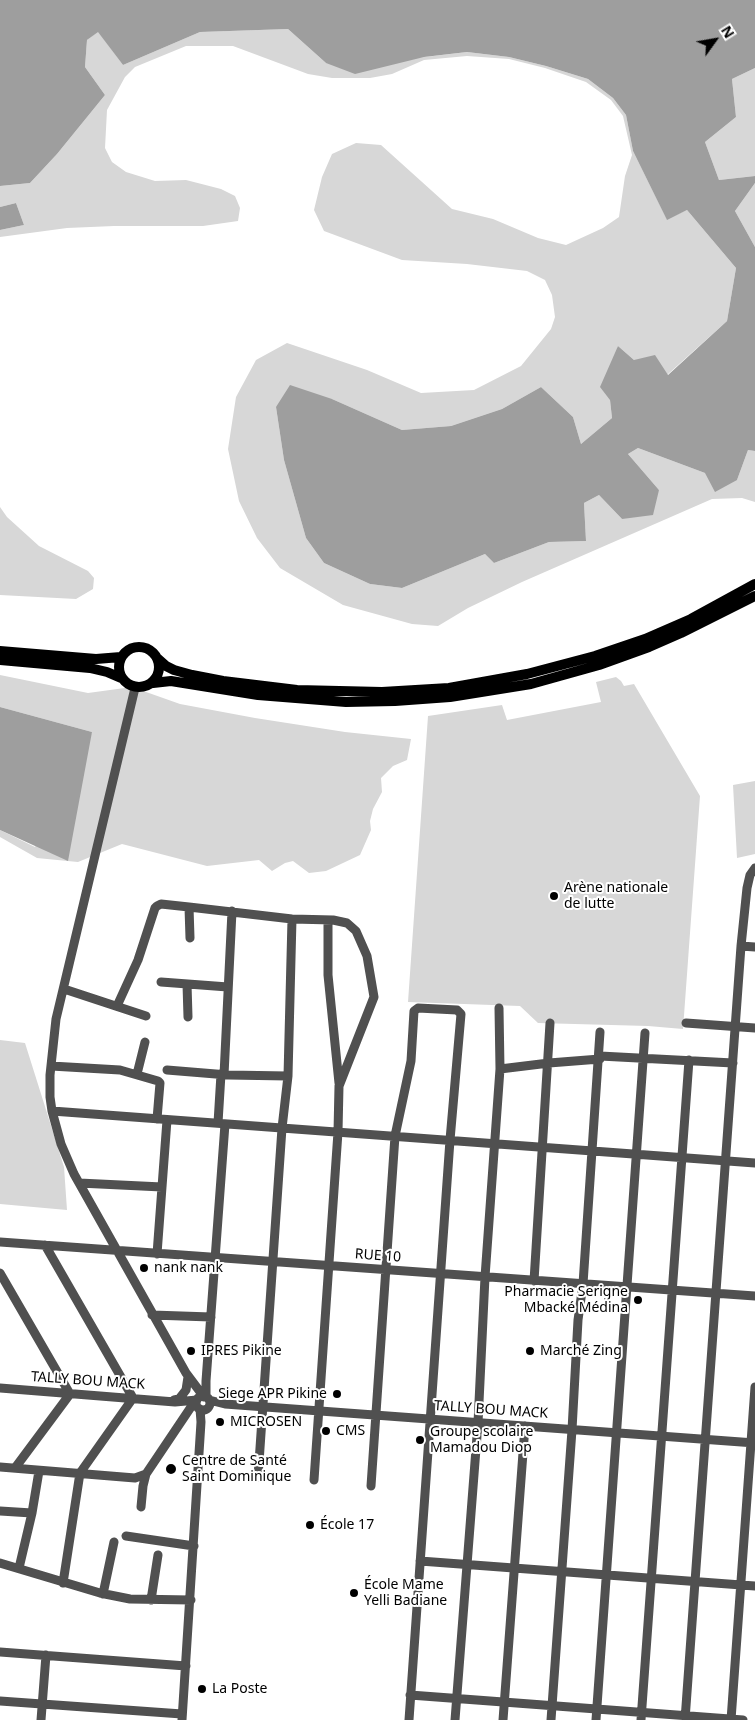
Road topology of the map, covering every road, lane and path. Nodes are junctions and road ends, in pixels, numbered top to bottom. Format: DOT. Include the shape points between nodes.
graph roads {
  1 [pos="755,584"];
  2 [pos="755,596"];
  3 [pos="0,650"];
  4 [pos="121,657"];
  5 [pos="157,658"];
  6 [pos="0,660"];
  7 [pos="121,678"];
  8 [pos="152,683"];
  9 [pos="136,688"];
  10 [pos="755,868"];
  11 [pos="189,907"];
  12 [pos="232,911"];
  13 [pos="292,919"];
  14 [pos="328,920"];
  15 [pos="190,938"];
  16 [pos="741,946"];
  17 [pos="755,947"];
  18 [pos="161,982"];
  19 [pos="187,984"];
  20 [pos="228,987"];
  21 [pos="64,989"];
  22 [pos="117,1006"];
  23 [pos="499,1008"];
  24 [pos="146,1016"];
  25 [pos="188,1017"];
  26 [pos="550,1023"];
  27 [pos="686,1023"];
  28 [pos="735,1026"];
  29 [pos="755,1028"];
  30 [pos="600,1032"];
  31 [pos="645,1033"];
  32 [pos="145,1042"];
  33 [pos="600,1057"];
  34 [pos="644,1057"];
  35 [pos="689,1060"];
  36 [pos="733,1062"];
  37 [pos="549,1063"];
  38 [pos="51,1066"];
  39 [pos="500,1069"];
  40 [pos="167,1070"];
  41 [pos="137,1074"];
  42 [pos="223,1074"];
  43 [pos="288,1076"];
  44 [pos="339,1086"];
  45 [pos="52,1111"];
  46 [pos="157,1119"];
  47 [pos="167,1120"];
  48 [pos="221,1124"];
  49 [pos="282,1128"];
  50 [pos="338,1132"];
  51 [pos="395,1136"];
  52 [pos="450,1140"];
  53 [pos="494,1144"];
  54 [pos="542,1147"];
  55 [pos="592,1151"];
  56 [pos="636,1154"];
  57 [pos="682,1157"];
  58 [pos="726,1160"];
  59 [pos="755,1162"];
  60 [pos="79,1183"];
  61 [pos="162,1187"];
  62 [pos="0,1242"];
  63 [pos="44,1245"];
  64 [pos="116,1250"];
  65 [pos="157,1254"];
  66 [pos="216,1258"];
  67 [pos="273,1262"];
  68 [pos="330,1266"];
  69 [pos="386,1270"];
  70 [pos="0,1273"];
  71 [pos="440,1274"];
  72 [pos="484,1277"];
  73 [pos="534,1281"];
  74 [pos="583,1284"];
  75 [pos="627,1287"];
  76 [pos="672,1290"];
  77 [pos="716,1294"];
  78 [pos="755,1296"];
  79 [pos="152,1315"];
  80 [pos="211,1317"];
  81 [pos="189,1379"];
  82 [pos="755,1387"];
  83 [pos="1,1388"];
  84 [pos="70,1394"];
  85 [pos="133,1398"];
  86 [pos="172,1402"];
  87 [pos="202,1404"];
  88 [pos="263,1407"];
  89 [pos="320,1411"];
  90 [pos="376,1415"];
  91 [pos="430,1419"];
  92 [pos="478,1423"];
  93 [pos="525,1426"];
  94 [pos="572,1430"];
  95 [pos="616,1433"];
  96 [pos="661,1436"];
  97 [pos="705,1440"];
  98 [pos="753,1443"];
  99 [pos="0,1467"];
  100 [pos="15,1468"];
  101 [pos="39,1471"];
  102 [pos="80,1473"];
  103 [pos="146,1474"];
  104 [pos="258,1476"];
  105 [pos="314,1480"];
  106 [pos="371,1486"];
  107 [pos="142,1507"];
  108 [pos="0,1511"];
  109 [pos="32,1513"];
  110 [pos="126,1536"];
  111 [pos="114,1542"];
  112 [pos="194,1546"];
  113 [pos="158,1555"];
  114 [pos="420,1561"];
  115 [pos="0,1563"];
  116 [pos="466,1565"];
  117 [pos="19,1568"];
  118 [pos="514,1568"];
  119 [pos="562,1572"];
  120 [pos="606,1575"];
  121 [pos="651,1578"];
  122 [pos="695,1581"];
  123 [pos="63,1583"];
  124 [pos="741,1584"];
  125 [pos="755,1586"];
  126 [pos="103,1594"];
  127 [pos="151,1600"];
  128 [pos="191,1600"];
  129 [pos="0,1652"];
  130 [pos="46,1655"];
  131 [pos="186,1666"];
  132 [pos="410,1695"];
  133 [pos="457,1699"];
  134 [pos="0,1700"];
  135 [pos="504,1702"];
  136 [pos="42,1704"];
  137 [pos="552,1706"];
  138 [pos="596,1709"];
  139 [pos="641,1716"];
  140 [pos="182,1717"];
  141 [pos="685,1718"];
  142 [pos="41,1720"];
  143 [pos="408,1720"];
  144 [pos="456,1720"];
  145 [pos="503,1720"];
  146 [pos="550,1720"];
  147 [pos="596,1720"];
  148 [pos="732,1720"];
  149 [pos="743,1720"];
  1 -- 5 [label="main road" via="691,619 595,656 527,674 449,688 382,692 297,690 192,675 174,670"];
  2 -- 8 [label="main road" via="681,634 599,665 531,684 450,697 346,702 258,695 172,681"];
  3 -- 4 [label="main road" via="96,659"];
  4 -- 5 [label="main road" via="139,647 150,650"];
  4 -- 7 [label="main road" via="118,664"];
  5 -- 8 [label="main road" via="159,671"];
  6 -- 7 [label="main road" via="90,668"];
  7 -- 9 [label="main road"];
  8 -- 9 [label="main road"];
  9 -- 21 [label="street"];
  10 -- 16 [label="street" via="747,888"];
  11 -- 12 [label="street"];
  11 -- 15 [label="street"];
  11 -- 22 [label="street" via="161,904 155,908 138,960"];
  12 -- 13 [label="street"];
  12 -- 20 [label="street"];
  13 -- 14 [label="street"];
  13 -- 43 [label="street"];
  14 -- 44 [label="street" via="328,975"];
  14 -- 44 [label="street" via="347,923 356,931 367,956 374,997"];
  16 -- 17 [label="street"];
  16 -- 28 [label="street"];
  18 -- 19 [label="street"];
  19 -- 20 [label="street"];
  19 -- 25 [label="street"];
  20 -- 42 [label="street"];
  21 -- 22 [label="street"];
  21 -- 38 [label="street" via="56,1019"];
  22 -- 24 [label="street"];
  23 -- 39 [label="street"];
  26 -- 37 [label="street"];
  27 -- 28 [label="street"];
  28 -- 29 [label="street"];
  28 -- 36 [label="street"];
  30 -- 33 [label="street"];
  31 -- 34 [label="street"];
  32 -- 41 [label="street"];
  33 -- 34 [label="street"];
  33 -- 37 [label="street"];
  33 -- 55 [label="street"];
  34 -- 35 [label="street"];
  34 -- 56 [label="street"];
  35 -- 36 [label="street"];
  35 -- 57 [label="street"];
  36 -- 58 [label="street"];
  37 -- 39 [label="street"];
  37 -- 54 [label="street"];
  38 -- 41 [label="street"];
  38 -- 45 [label="street"];
  39 -- 53 [label="street"];
  40 -- 42 [label="street"];
  41 -- 46 [label="street" via="160,1082"];
  42 -- 43 [label="street"];
  42 -- 48 [label="street"];
  43 -- 49 [label="street"];
  44 -- 50 [label="street"];
  45 -- 46 [label="street"];
  45 -- 60 [label="street" via="61,1144"];
  46 -- 47 [label="street"];
  47 -- 48 [label="street"];
  47 -- 61 [label="street"];
  48 -- 49 [label="street"];
  48 -- 66 [label="street"];
  49 -- 50 [label="street"];
  49 -- 67 [label="street"];
  50 -- 51 [label="street"];
  50 -- 68 [label="street"];
  51 -- 52 [label="street"];
  51 -- 52 [label="street" via="411,1061 414,1011 418,1008 457,1010 461,1014"];
  51 -- 69 [label="street"];
  52 -- 53 [label="street"];
  52 -- 71 [label="street"];
  53 -- 54 [label="street"];
  53 -- 72 [label="street"];
  54 -- 55 [label="street"];
  54 -- 73 [label="street"];
  55 -- 56 [label="street"];
  55 -- 74 [label="street"];
  56 -- 57 [label="street"];
  56 -- 75 [label="street"];
  57 -- 58 [label="street"];
  57 -- 76 [label="street"];
  58 -- 59 [label="street"];
  58 -- 77 [label="street"];
  60 -- 61 [label="street"];
  60 -- 64 [label="street"];
  61 -- 65 [label="street"];
  62 -- 63 [label="street, RUE 10"];
  63 -- 64 [label="street, RUE 10"];
  63 -- 85 [label="street"];
  64 -- 65 [label="street, RUE 10"];
  64 -- 79 [label="street"];
  65 -- 66 [label="street, RUE 10"];
  66 -- 67 [label="street, RUE 10"];
  66 -- 80 [label="street"];
  67 -- 68 [label="street, RUE 10"];
  67 -- 88 [label="street"];
  68 -- 69 [label="street, RUE 10"];
  68 -- 89 [label="street"];
  69 -- 71 [label="street, RUE 10"];
  69 -- 90 [label="street"];
  70 -- 84 [label="street"];
  71 -- 72 [label="street, RUE 10"];
  71 -- 91 [label="street"];
  72 -- 73 [label="street, RUE 10"];
  72 -- 92 [label="street"];
  73 -- 74 [label="street, RUE 10"];
  74 -- 75 [label="street, RUE 10"];
  74 -- 94 [label="street"];
  75 -- 76 [label="street, RUE 10"];
  75 -- 95 [label="street"];
  76 -- 77 [label="street, RUE 10"];
  76 -- 96 [label="street"];
  77 -- 78 [label="street, RUE 10"];
  77 -- 97 [label="street"];
  79 -- 80 [label="street"];
  79 -- 81 [label="street"];
  80 -- 87 [label="street"];
  81 -- 86 [label="street" via="183,1395"];
  81 -- 87 [label="street"];
  82 -- 98 [label="street"];
  83 -- 84 [label="street, TALLY BOU MACK"];
  84 -- 85 [label="street, TALLY BOU MACK"];
  84 -- 100 [label="street"];
  85 -- 86 [label="street, TALLY BOU MACK"];
  85 -- 102 [label="street"];
  86 -- 87 [label="street, TALLY BOU MACK"];
  87 -- 88 [label="street, TALLY BOU MACK"];
  87 -- 103 [label="street"];
  87 -- 112 [label="street"];
  88 -- 89 [label="street, TALLY BOU MACK"];
  88 -- 104 [label="street"];
  89 -- 90 [label="street, TALLY BOU MACK"];
  89 -- 105 [label="street"];
  90 -- 91 [label="street, TALLY BOU MACK"];
  90 -- 106 [label="street"];
  91 -- 92 [label="street, TALLY BOU MACK"];
  91 -- 114 [label="street"];
  92 -- 93 [label="street, TALLY BOU MACK"];
  92 -- 116 [label="street"];
  93 -- 94 [label="street, TALLY BOU MACK"];
  93 -- 118 [label="street"];
  94 -- 95 [label="street, TALLY BOU MACK"];
  94 -- 119 [label="street"];
  95 -- 96 [label="street, TALLY BOU MACK"];
  95 -- 120 [label="street"];
  96 -- 97 [label="street, TALLY BOU MACK"];
  96 -- 121 [label="street"];
  97 -- 98 [label="street, TALLY BOU MACK"];
  97 -- 122 [label="street"];
  98 -- 124 [label="street"];
  99 -- 100 [label="street"];
  100 -- 101 [label="street"];
  101 -- 102 [label="street"];
  101 -- 109 [label="street"];
  102 -- 103 [label="street" via="135,1478"];
  102 -- 123 [label="street"];
  103 -- 107 [label="street"];
  108 -- 109 [label="street"];
  109 -- 117 [label="street"];
  110 -- 112 [label="street"];
  111 -- 126 [label="street"];
  112 -- 128 [label="street"];
  113 -- 127 [label="street"];
  114 -- 116 [label="street"];
  114 -- 132 [label="street"];
  115 -- 117 [label="street"];
  116 -- 118 [label="street"];
  116 -- 133 [label="street"];
  117 -- 123 [label="street"];
  118 -- 119 [label="street"];
  118 -- 135 [label="street"];
  119 -- 120 [label="street"];
  119 -- 137 [label="street"];
  120 -- 121 [label="street"];
  120 -- 138 [label="street"];
  121 -- 122 [label="street"];
  121 -- 139 [label="street"];
  122 -- 124 [label="street"];
  122 -- 141 [label="street"];
  123 -- 126 [label="street"];
  124 -- 125 [label="street"];
  124 -- 148 [label="street"];
  126 -- 127 [label="street"];
  127 -- 128 [label="street"];
  128 -- 131 [label="street"];
  129 -- 130 [label="street"];
  130 -- 131 [label="street"];
  130 -- 136 [label="street"];
  131 -- 140 [label="street"];
  132 -- 133 [label="street"];
  132 -- 143 [label="street"];
  133 -- 135 [label="street"];
  133 -- 144 [label="street"];
  134 -- 136 [label="street"];
  135 -- 137 [label="street"];
  135 -- 145 [label="street"];
  136 -- 140 [label="street"];
  136 -- 142 [label="street"];
  137 -- 138 [label="street"];
  137 -- 146 [label="street"];
  138 -- 139 [label="street"];
  138 -- 147 [label="street"];
  139 -- 141 [label="street"];
  141 -- 148 [label="street"];
  148 -- 149 [label="street"];
}
